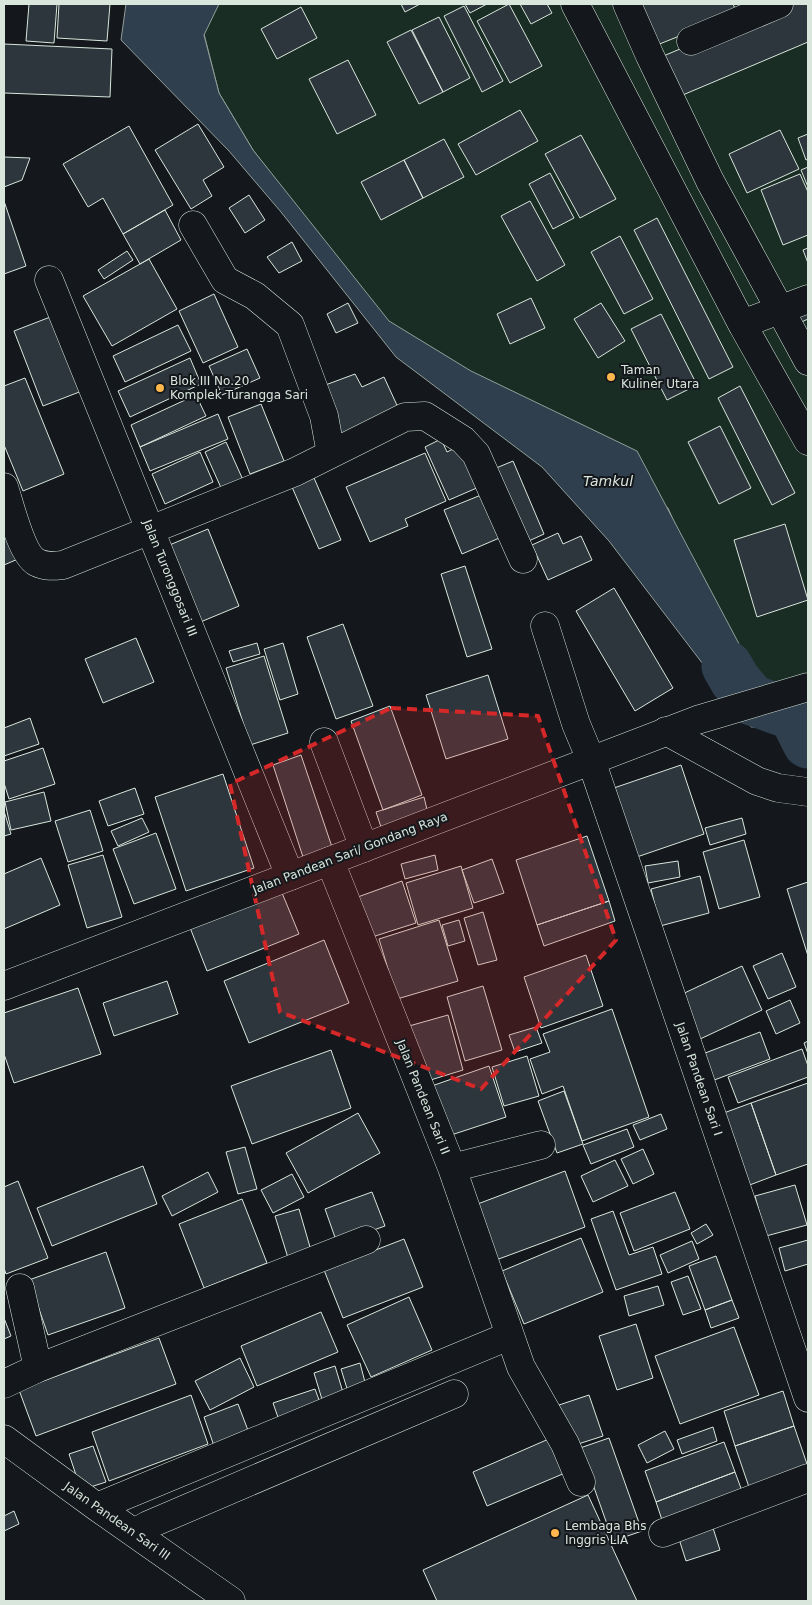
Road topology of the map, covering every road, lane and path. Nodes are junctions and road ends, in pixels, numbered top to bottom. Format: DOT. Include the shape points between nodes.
graph roads {
  1 [pos="574,4"];
  2 [pos="627,4"];
  3 [pos="779,4"];
  4 [pos="691,40"];
  5 [pos="650,56"];
  6 [pos="611,72"];
  7 [pos="710,181"];
  8 [pos="677,200"];
  9 [pos="193,225"];
  10 [pos="49,280"];
  11 [pos="808,299"];
  12 [pos="781,310"];
  13 [pos="742,324"];
  14 [pos="808,361"];
  15 [pos="805,427"];
  16 [pos="331,454"];
  17 [pos="5,498"];
  18 [pos="151,531"];
  19 [pos="522,560"];
  20 [pos="545,626"];
  21 [pos="808,687"];
  22 [pos="666,731"];
  23 [pos="324,742"];
  24 [pos="591,760"];
  25 [pos="808,792"];
  26 [pos="364,848"];
  27 [pos="330,861"];
  28 [pos="290,876"];
  29 [pos="4,986"];
  30 [pos="542,1145"];
  31 [pos="452,1168"];
  32 [pos="366,1240"];
  33 [pos="20,1288"];
  34 [pos="509,1336"];
  35 [pos="38,1368"];
  36 [pos="4,1384"];
  37 [pos="454,1394"];
  38 [pos="808,1398"];
  39 [pos="5,1441"];
  40 [pos="808,1478"];
  41 [pos="581,1482"];
  42 [pos="97,1507"];
  43 [pos="134,1533"];
  44 [pos="663,1534"];
  45 [pos="231,1601"];
  1 -- 6 [label="street"];
  2 -- 5 [label="street"];
  3 -- 4 [label="street"];
  5 -- 6 [label="street"];
  5 -- 7 [label="street"];
  6 -- 8 [label="street"];
  7 -- 8 [label="street"];
  7 -- 12 [label="street"];
  8 -- 13 [label="street"];
  9 -- 16 [label="street" via="225,280 255,296 290,325 324,416"];
  10 -- 18 [label="street, Jalan Turonggosari III"];
  11 -- 12 [label="street"];
  12 -- 13 [label="street"];
  12 -- 14 [label="street"];
  13 -- 15 [label="street"];
  16 -- 18 [label="street" via="296,472"];
  16 -- 19 [label="street" via="405,416 425,416 463,440 476,454"];
  17 -- 18 [label="street" via="26,553 49,567 63,565"];
  18 -- 28 [label="street, Jalan Turonggosari III"];
  20 -- 24 [label="street, Jalan Pandean Sari I"];
  21 -- 22 [label="street, Jalan Pandean Sari/ Gondang Raya"];
  22 -- 24 [label="street, Jalan Pandean Sari/ Gondang Raya"];
  22 -- 25 [label="street" via="757,781"];
  23 -- 26 [label="street"];
  24 -- 26 [label="street, Jalan Pandean Sari/ Gondang Raya"];
  24 -- 38 [label="street, Jalan Pandean Sari I"];
  26 -- 27 [label="street, Jalan Pandean Sari/ Gondang Raya"];
  27 -- 28 [label="street, Jalan Pandean Sari/ Gondang Raya"];
  27 -- 31 [label="street, Jalan Pandean Sari II"];
  28 -- 29 [label="street, Jalan Pandean Sari/ Gondang Raya"];
  30 -- 31 [label="street"];
  31 -- 34 [label="street, Jalan Pandean Sari II"];
  32 -- 35 [label="street"];
  33 -- 35 [label="street"];
  34 -- 41 [label="street, Jalan Pandean Sari II" via="521,1368 565,1444"];
  34 -- 42 [label="street"];
  35 -- 36 [label="street"];
  37 -- 43 [label="street"];
  39 -- 42 [label="street, Jalan Pandean Sari III"];
  40 -- 44 [label="street"];
  42 -- 43 [label="street, Jalan Pandean Sari III"];
  43 -- 45 [label="street, Jalan Pandean Sari III"];
}
